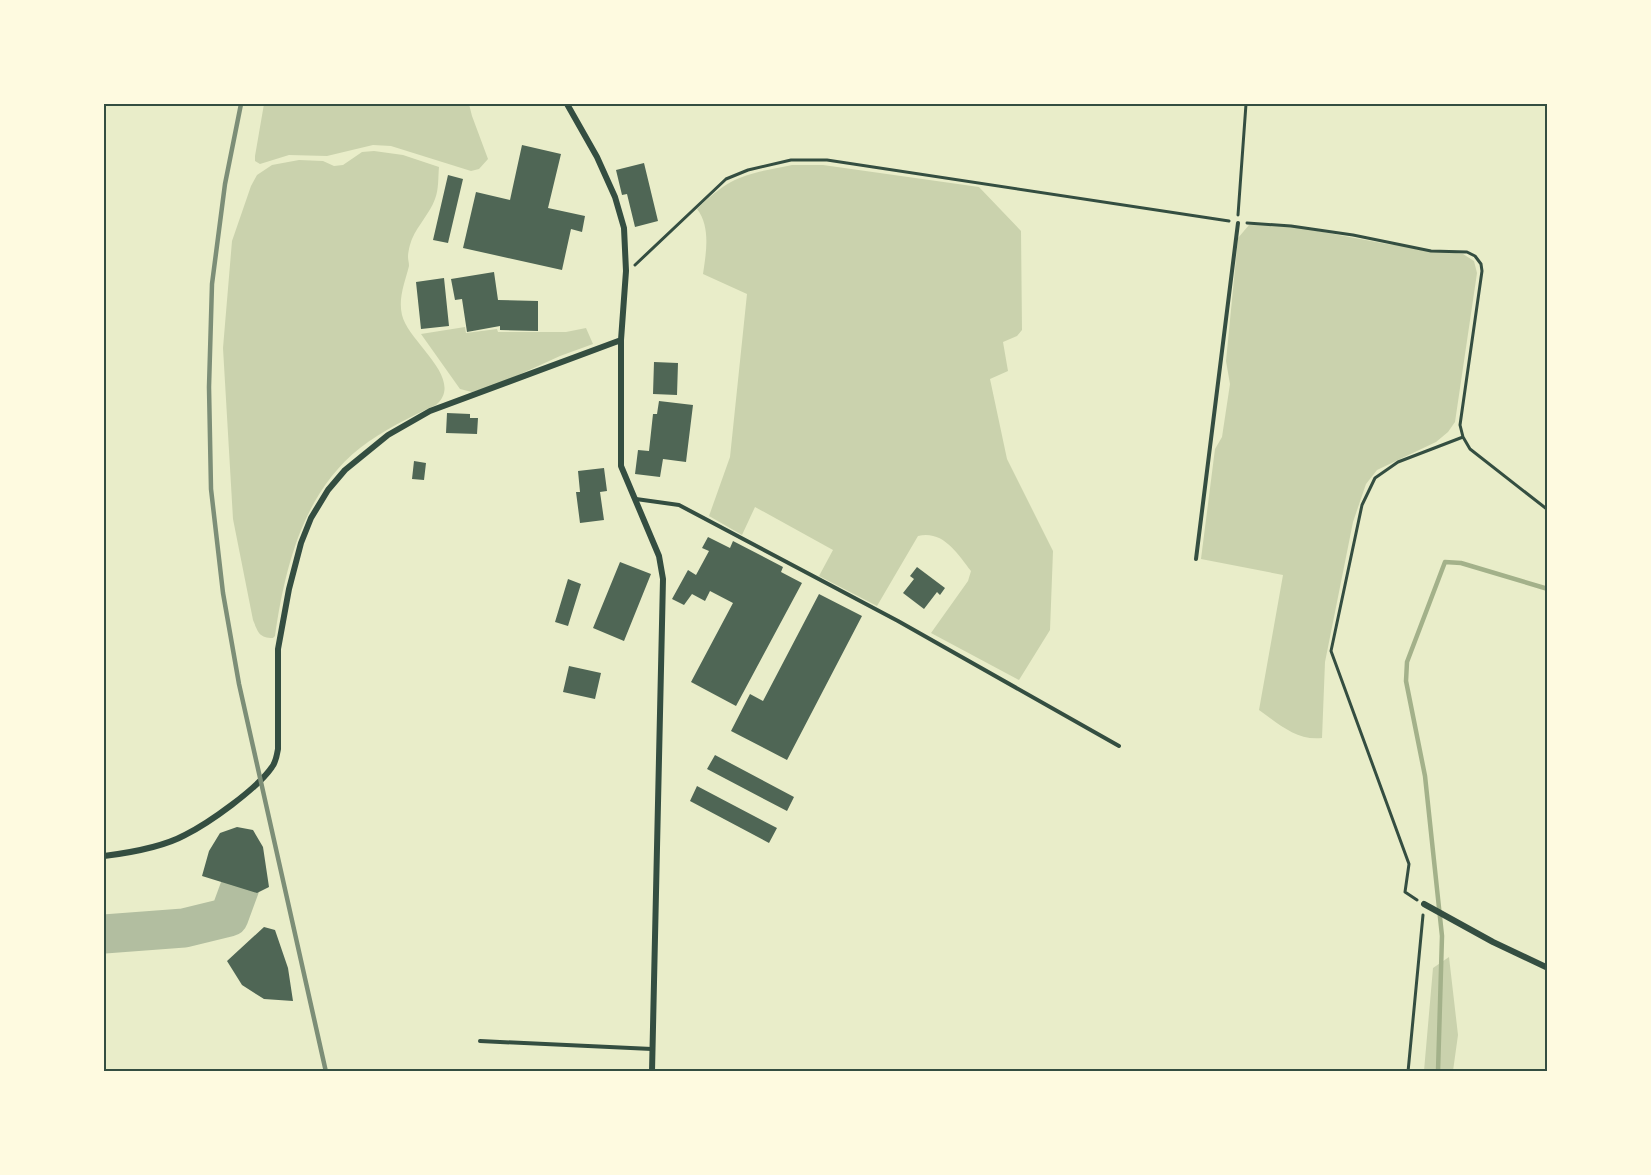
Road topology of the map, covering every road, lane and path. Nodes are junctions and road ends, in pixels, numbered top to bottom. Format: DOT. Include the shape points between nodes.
graph roads {
  1 [pos="567,104"];
  2 [pos="1246,104"];
  3 [pos="1238,223"];
  4 [pos="626,271"];
  5 [pos="621,340"];
  6 [pos="1463,437"];
  7 [pos="634,499"];
  8 [pos="1548,510"];
  9 [pos="1196,559"];
  10 [pos="1119,746"];
  11 [pos="104,856"];
  12 [pos="1424,904"];
  13 [pos="1548,968"];
  14 [pos="480,1041"];
  15 [pos="653,1049"];
  16 [pos="652,1071"];
  17 [pos="1408,1071"];
  1 -- 4 [label="street" via="615,197 624,228"];
  2 -- 3 [label="path"];
  3 -- 4 [label="path" via="827,160 791,160 726,179"];
  3 -- 6 [label="path" via="1291,226 1475,256 1482,271 1460,425"];
  3 -- 9 [label="lane"];
  4 -- 5 [label="street"];
  5 -- 7 [label="street" via="621,466"];
  5 -- 11 [label="street" via="430,411 388,435 345,470 311,519 289,589 278,649 278,749 274,765 232,804 184,836 131,853"];
  6 -- 8 [label="path" via="1470,449"];
  6 -- 12 [label="path" via="1398,462 1375,478 1362,505 1331,651 1409,864 1405,892"];
  7 -- 10 [label="lane" via="679,505 898,621"];
  7 -- 15 [label="street" via="658,556 663,579"];
  12 -- 13 [label="street"];
  12 -- 17 [label="path"];
  14 -- 15 [label="lane"];
  15 -- 16 [label="street"];
}
